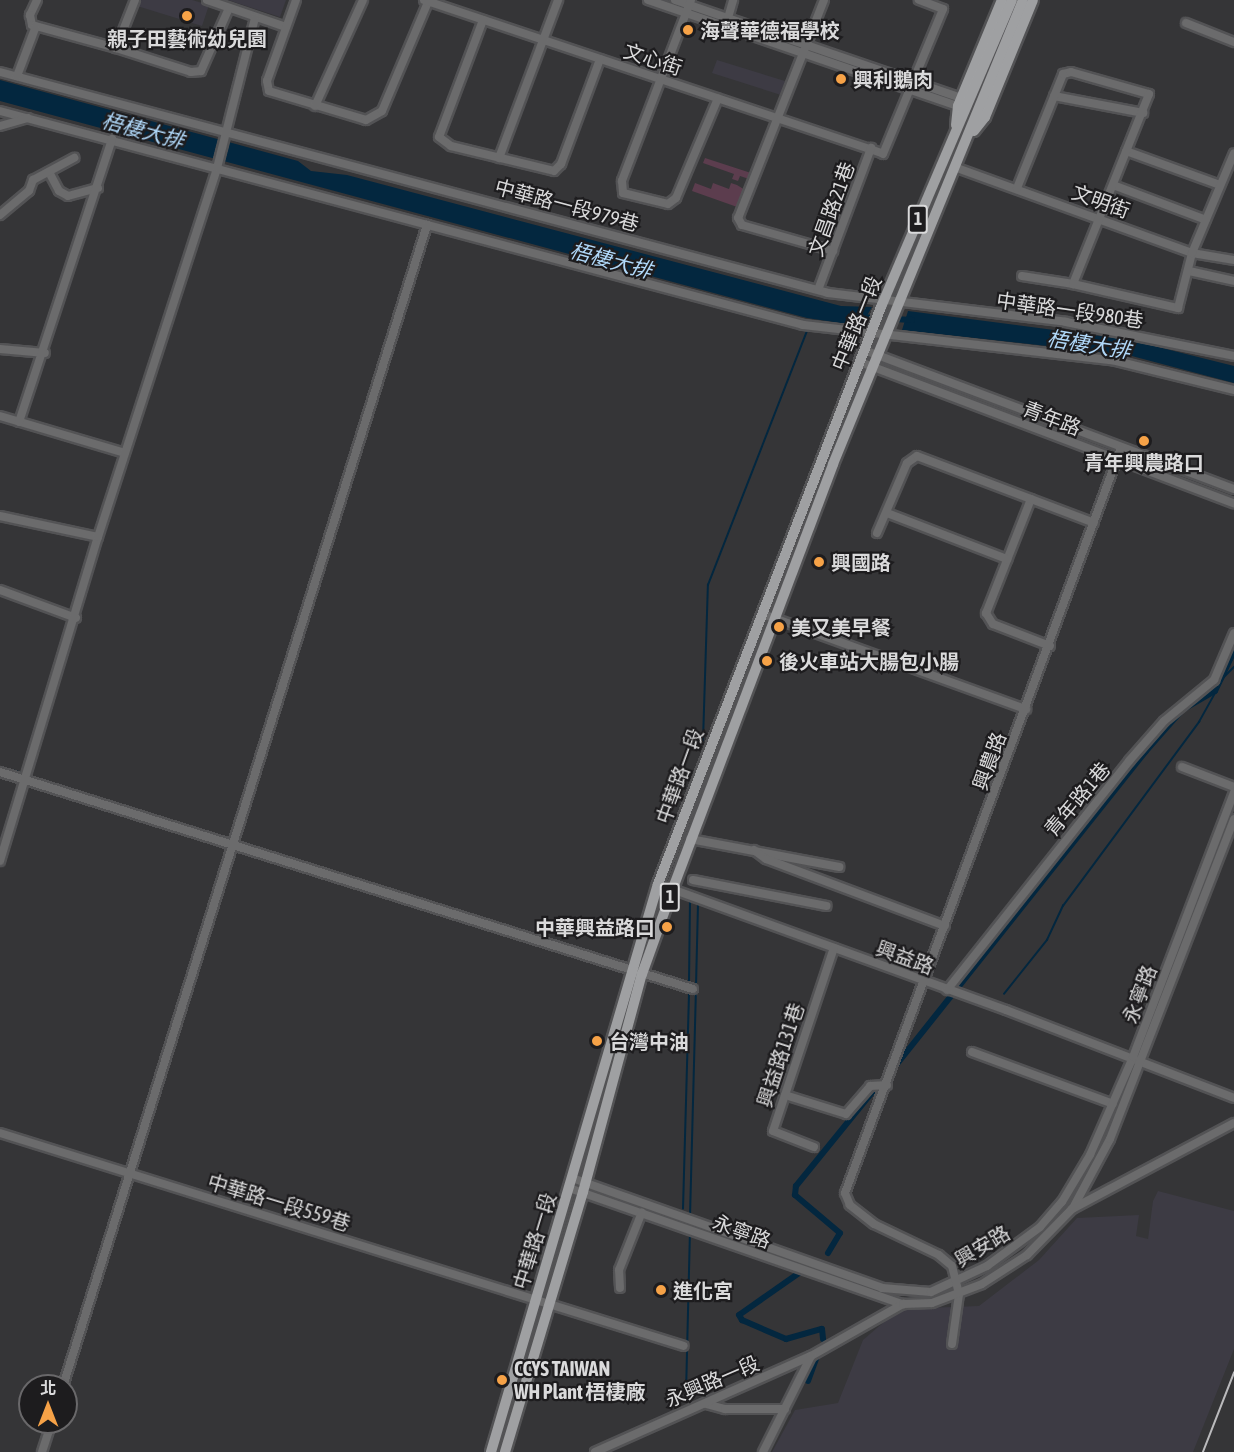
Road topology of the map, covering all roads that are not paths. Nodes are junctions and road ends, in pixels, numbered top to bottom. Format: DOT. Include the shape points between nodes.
graph roads {
  1 [pos="37,0"];
  2 [pos="135,0"];
  3 [pos="207,0"];
  4 [pos="296,0"];
  5 [pos="363,0"];
  6 [pos="427,0"];
  7 [pos="558,0"];
  8 [pos="648,0"];
  9 [pos="675,0"];
  10 [pos="734,0"];
  11 [pos="824,0"];
  12 [pos="919,0"];
  13 [pos="1002,0"];
  14 [pos="1012,0"];
  15 [pos="1023,0"];
  16 [pos="1034,0"];
  17 [pos="934,3"];
  18 [pos="689,5"];
  19 [pos="229,8"];
  20 [pos="255,18"];
  21 [pos="728,18"];
  22 [pos="483,20"];
  23 [pos="1186,23"];
  24 [pos="36,26"];
  25 [pos="286,27"];
  26 [pos="543,40"];
  27 [pos="1234,42"];
  28 [pos="805,43"];
  29 [pos="116,48"];
  30 [pos="801,53"];
  31 [pos="600,59"];
  32 [pos="0,72"];
  33 [pos="17,76"];
  34 [pos="986,77"];
  35 [pos="659,78"];
  36 [pos="914,80"];
  37 [pos="910,90"];
  38 [pos="1054,96"];
  39 [pos="718,98"];
  40 [pos="960,102"];
  41 [pos="315,106"];
  42 [pos="0,111"];
  43 [pos="1143,113"];
  44 [pos="29,118"];
  45 [pos="778,118"];
  46 [pos="0,126"];
  47 [pos="228,131"];
  48 [pos="956,131"];
  49 [pos="970,136"];
  50 [pos="112,139"];
  51 [pos="871,148"];
  52 [pos="1126,151"];
  53 [pos="1234,153"];
  54 [pos="74,158"];
  55 [pos="499,158"];
  56 [pos="217,168"];
  57 [pos="957,168"];
  58 [pos="49,172"];
  59 [pos="1113,184"];
  60 [pos="1220,185"];
  61 [pos="98,188"];
  62 [pos="1017,188"];
  63 [pos="0,215"];
  64 [pos="1099,218"];
  65 [pos="1206,220"];
  66 [pos="427,225"];
  67 [pos="833,251"];
  68 [pos="1192,253"];
  69 [pos="1234,260"];
  70 [pos="1190,271"];
  71 [pos="1022,276"];
  72 [pos="1234,280"];
  73 [pos="1073,284"];
  74 [pos="818,290"];
  75 [pos="883,304"];
  76 [pos="897,307"];
  77 [pos="872,331"];
  78 [pos="886,334"];
  79 [pos="0,349"];
  80 [pos="864,350"];
  81 [pos="45,353"];
  82 [pos="876,355"];
  83 [pos="1234,356"];
  84 [pos="860,362"];
  85 [pos="871,366"];
  86 [pos="1234,390"];
  87 [pos="0,416"];
  88 [pos="19,422"];
  89 [pos="1121,448"];
  90 [pos="124,453"];
  91 [pos="1117,461"];
  92 [pos="1234,489"];
  93 [pos="1031,499"];
  94 [pos="1234,503"];
  95 [pos="888,513"];
  96 [pos="0,516"];
  97 [pos="1094,523"];
  98 [pos="876,533"];
  99 [pos="98,537"];
  100 [pos="1007,559"];
  101 [pos="0,590"];
  102 [pos="763,614"];
  103 [pos="775,617"];
  104 [pos="76,618"];
  105 [pos="1234,633"];
  106 [pos="1050,646"];
  107 [pos="1026,709"];
  108 [pos="1182,767"];
  109 [pos="0,772"];
  110 [pos="25,780"];
  111 [pos="1234,787"];
  112 [pos="1234,792"];
  113 [pos="1234,819"];
  114 [pos="690,839"];
  115 [pos="233,844"];
  116 [pos="754,850"];
  117 [pos="0,861"];
  118 [pos="838,867"];
  119 [pos="693,880"];
  120 [pos="658,884"];
  121 [pos="673,888"];
  122 [pos="827,906"];
  123 [pos="945,927"];
  124 [pos="834,948"];
  125 [pos="630,970"];
  126 [pos="642,974"];
  127 [pos="925,981"];
  128 [pos="693,989"];
  129 [pos="947,990"];
  130 [pos="972,1052"];
  131 [pos="1137,1059"];
  132 [pos="887,1085"];
  133 [pos="785,1095"];
  134 [pos="1234,1098"];
  135 [pos="1113,1104"];
  136 [pos="1234,1123"];
  137 [pos="0,1133"];
  138 [pos="814,1147"];
  139 [pos="130,1173"];
  140 [pos="570,1183"];
  141 [pos="584,1187"];
  142 [pos="1062,1202"];
  143 [pos="1072,1209"];
  144 [pos="642,1212"];
  145 [pos="958,1280"];
  146 [pos="620,1288"];
  147 [pos="905,1293"];
  148 [pos="959,1294"];
  149 [pos="535,1302"];
  150 [pos="903,1304"];
  151 [pos="548,1306"];
  152 [pos="952,1344"];
  153 [pos="684,1346"];
  154 [pos="810,1356"];
  155 [pos="67,1374"];
  156 [pos="706,1404"];
  157 [pos="785,1409"];
  158 [pos="48,1434"];
  159 [pos="42,1452"];
  160 [pos="491,1452"];
  161 [pos="504,1452"];
  162 [pos="595,1452"];
  163 [pos="764,1452"];
  1 -- 24 [label="street" via="29,20"];
  2 -- 29 [label="street"];
  3 -- 19 [label="street"];
  4 -- 25 [label="street"];
  5 -- 41 [label="street"];
  6 -- 22 [label="street, 文心街"];
  6 -- 41 [label="street" via="382,111 366,120"];
  7 -- 26 [label="street"];
  8 -- 18 [label="street"];
  9 -- 18 [label="street"];
  10 -- 21 [label="street"];
  11 -- 28 [label="street"];
  12 -- 17 [label="street"];
  13 -- 40 [label="main road, 中華路一段 / 1"];
  14 -- 34 [label="main road, 1"];
  15 -- 34 [label="main road, 1"];
  16 -- 49 [label="main road, 中華路一段 / 1" via="985,117"];
  17 -- 36 [label="street" via="943,9"];
  18 -- 21 [label="street"];
  18 -- 30 [label="street"];
  18 -- 35 [label="street"];
  19 -- 20 [label="street"];
  19 -- 29 [label="street" via="201,70 191,72"];
  20 -- 25 [label="street"];
  20 -- 47 [label="street"];
  21 -- 28 [label="street"];
  22 -- 26 [label="street, 文心街"];
  22 -- 55 [label="street" via="439,137 451,146"];
  23 -- 27 [label="street"];
  24 -- 29 [label="street"];
  24 -- 33 [label="street"];
  25 -- 41 [label="street" via="267,81 269,91"];
  26 -- 31 [label="street, 文心街"];
  26 -- 55 [label="street"];
  28 -- 30 [label="street"];
  28 -- 36 [label="street"];
  30 -- 37 [label="street"];
  30 -- 45 [label="street"];
  31 -- 35 [label="street, 文心街"];
  31 -- 55 [label="street" via="558,169 549,172"];
  32 -- 33 [label="street, 中華路一段979巷"];
  33 -- 47 [label="street, 中華路一段979巷"];
  34 -- 48 [label="main road, 中華路一段 / 1"];
  34 -- 49 [label="main road, 中華路一段 / 1"];
  35 -- 39 [label="street, 文心街"];
  35 -- 39 [label="street" via="622,181 623,193 668,204 676,198"];
  36 -- 37 [label="street"];
  36 -- 40 [label="street"];
  37 -- 40 [label="street"];
  37 -- 51 [label="street, 文昌路21巷" via="883,153"];
  38 -- 43 [label="street"];
  38 -- 43 [label="street" via="1063,74 1071,72 1149,94"];
  38 -- 62 [label="street"];
  39 -- 45 [label="street, 文心街"];
  40 -- 48 [label="main road, 中華路一段 / 1"];
  42 -- 44 [label="street"];
  43 -- 52 [label="street"];
  44 -- 46 [label="street"];
  44 -- 50 [label="street"];
  45 -- 51 [label="street, 文心街"];
  45 -- 67 [label="street" via="738,218 742,225"];
  47 -- 56 [label="street"];
  47 -- 74 [label="street, 中華路一段979巷"];
  48 -- 75 [label="main road, 中華路一段 / 1"];
  49 -- 57 [label="main road, 中華路一段 / 1"];
  50 -- 56 [label="street"];
  50 -- 61 [label="street"];
  51 -- 67 [label="street, 文昌路21巷"];
  52 -- 59 [label="street"];
  52 -- 60 [label="street"];
  53 -- 60 [label="street"];
  54 -- 58 [label="street"];
  56 -- 66 [label="street"];
  56 -- 90 [label="street"];
  57 -- 62 [label="street, 文明街"];
  57 -- 76 [label="main road, 中華路一段 / 1"];
  58 -- 61 [label="street" via="59,191 68,196"];
  58 -- 63 [label="street" via="33,180 29,191"];
  59 -- 64 [label="street"];
  59 -- 65 [label="street"];
  60 -- 65 [label="street"];
  61 -- 81 [label="street"];
  62 -- 64 [label="street, 文明街"];
  64 -- 68 [label="street, 文明街"];
  64 -- 73 [label="street"];
  65 -- 68 [label="street"];
  66 -- 77 [label="street" via="803,325"];
  66 -- 115 [label="street"];
  67 -- 74 [label="street, 文昌路21巷"];
  68 -- 69 [label="street, 文明街"];
  68 -- 70 [label="street"];
  70 -- 72 [label="street"];
  70 -- 73 [label="street" via="1178,309"];
  71 -- 73 [label="street"];
  74 -- 75 [label="street, 中華路一段979巷"];
  75 -- 76 [label="street, 中華路一段979巷"];
  75 -- 77 [label="main road, 中華路一段 / 1"];
  76 -- 78 [label="main road, 中華路一段 / 1"];
  76 -- 83 [label="street, 中華路一段980巷" via="1066,321"];
  77 -- 78 [label="street"];
  77 -- 80 [label="main road, 中華路一段 / 1"];
  78 -- 82 [label="main road, 中華路一段 / 1"];
  78 -- 86 [label="street" via="1112,360"];
  79 -- 81 [label="street"];
  80 -- 82 [label="street, 青年路"];
  80 -- 84 [label="main road, 中華路一段 / 1"];
  81 -- 88 [label="street"];
  82 -- 85 [label="main road, 中華路一段 / 1"];
  82 -- 89 [label="street, 青年路"];
  84 -- 85 [label="street, 青年路"];
  84 -- 102 [label="main road, 中華路一段 / 1"];
  85 -- 91 [label="street, 青年路"];
  85 -- 103 [label="main road, 中華路一段 / 1"];
  87 -- 88 [label="street"];
  88 -- 90 [label="street"];
  89 -- 91 [label="street, 興農路"];
  89 -- 92 [label="street, 青年路"];
  90 -- 99 [label="street"];
  91 -- 94 [label="street, 青年路"];
  91 -- 97 [label="street, 興農路"];
  93 -- 95 [label="street" via="916,456 907,463"];
  93 -- 97 [label="street"];
  93 -- 100 [label="street"];
  95 -- 98 [label="street"];
  95 -- 100 [label="street"];
  96 -- 99 [label="street"];
  97 -- 106 [label="street, 興農路"];
  99 -- 104 [label="street"];
  100 -- 106 [label="street" via="986,614 988,620"];
  101 -- 104 [label="street"];
  102 -- 103 [label="street"];
  102 -- 120 [label="main road, 中華路一段 / 1"];
  103 -- 107 [label="street"];
  103 -- 114 [label="main road, 中華路一段 / 1"];
  104 -- 110 [label="street"];
  105 -- 129 [label="street, 青年路1巷" via="1214,680 1164,721 1136,753"];
  106 -- 107 [label="street, 興農路"];
  107 -- 123 [label="street, 興農路"];
  108 -- 111 [label="street"];
  109 -- 110 [label="street"];
  110 -- 115 [label="street"];
  110 -- 117 [label="street"];
  112 -- 131 [label="street, 永寧路"];
  113 -- 131 [label="street, 永寧路"];
  114 -- 116 [label="street"];
  114 -- 121 [label="main road, 中華路一段 / 1"];
  115 -- 125 [label="street"];
  115 -- 139 [label="street"];
  116 -- 118 [label="street"];
  116 -- 123 [label="street" via="766,859"];
  119 -- 122 [label="street"];
  120 -- 121 [label="street, 興益路"];
  120 -- 125 [label="main road, 中華路一段 / 1"];
  121 -- 124 [label="street, 興益路"];
  121 -- 126 [label="main road, 中華路一段 / 1"];
  123 -- 127 [label="street, 興農路"];
  124 -- 127 [label="street, 興益路"];
  124 -- 133 [label="street, 興益路131巷"];
  125 -- 126 [label="street"];
  125 -- 140 [label="main road, 中華路一段 / 1"];
  126 -- 128 [label="street"];
  126 -- 141 [label="main road, 中華路一段 / 1"];
  127 -- 129 [label="street, 興益路"];
  127 -- 132 [label="street, 興農路"];
  129 -- 131 [label="street, 興益路"];
  130 -- 135 [label="street"];
  131 -- 134 [label="street, 興益路"];
  131 -- 135 [label="street, 永寧路"];
  131 -- 143 [label="street, 永寧路" via="1101,1160"];
  132 -- 133 [label="street" via="870,1086 846,1114"];
  132 -- 145 [label="street, 興農路" via="845,1193 850,1205 874,1224 939,1255 952,1266"];
  133 -- 138 [label="street, 興益路131巷" via="773,1131"];
  135 -- 142 [label="street, 永寧路" via="1090,1155"];
  136 -- 143 [label="street, 興安路"];
  137 -- 139 [label="street, 中華路一段559巷"];
  139 -- 149 [label="street, 中華路一段559巷"];
  139 -- 155 [label="street"];
  140 -- 141 [label="street, 永寧路"];
  140 -- 149 [label="main road, 中華路一段 / 1"];
  141 -- 144 [label="street, 永寧路"];
  141 -- 147 [label="street, 永寧路"];
  141 -- 151 [label="main road, 中華路一段 / 1"];
  142 -- 143 [label="street"];
  142 -- 145 [label="street, 興安路" via="1040,1227 1003,1256"];
  143 -- 148 [label="street, 興安路" via="1027,1255"];
  144 -- 146 [label="street" via="619,1270"];
  144 -- 150 [label="street, 永寧路"];
  145 -- 147 [label="street, 興安路" via="931,1292"];
  145 -- 148 [label="street"];
  147 -- 150 [label="street"];
  148 -- 150 [label="street, 興安路" via="932,1303"];
  148 -- 152 [label="street"];
  149 -- 151 [label="street, 中華路一段559巷"];
  149 -- 160 [label="main road, 中華路一段 / 1"];
  150 -- 154 [label="street, 興安路"];
  151 -- 153 [label="street, 中華路一段559巷"];
  151 -- 161 [label="main road, 中華路一段 / 1"];
  154 -- 156 [label="street, 永興路一段"];
  154 -- 157 [label="street"];
  156 -- 157 [label="street" via="725,1409"];
  156 -- 162 [label="street, 永興路一段" via="677,1413"];
  157 -- 163 [label="street"];
  158 -- 159 [label="street"];
}
